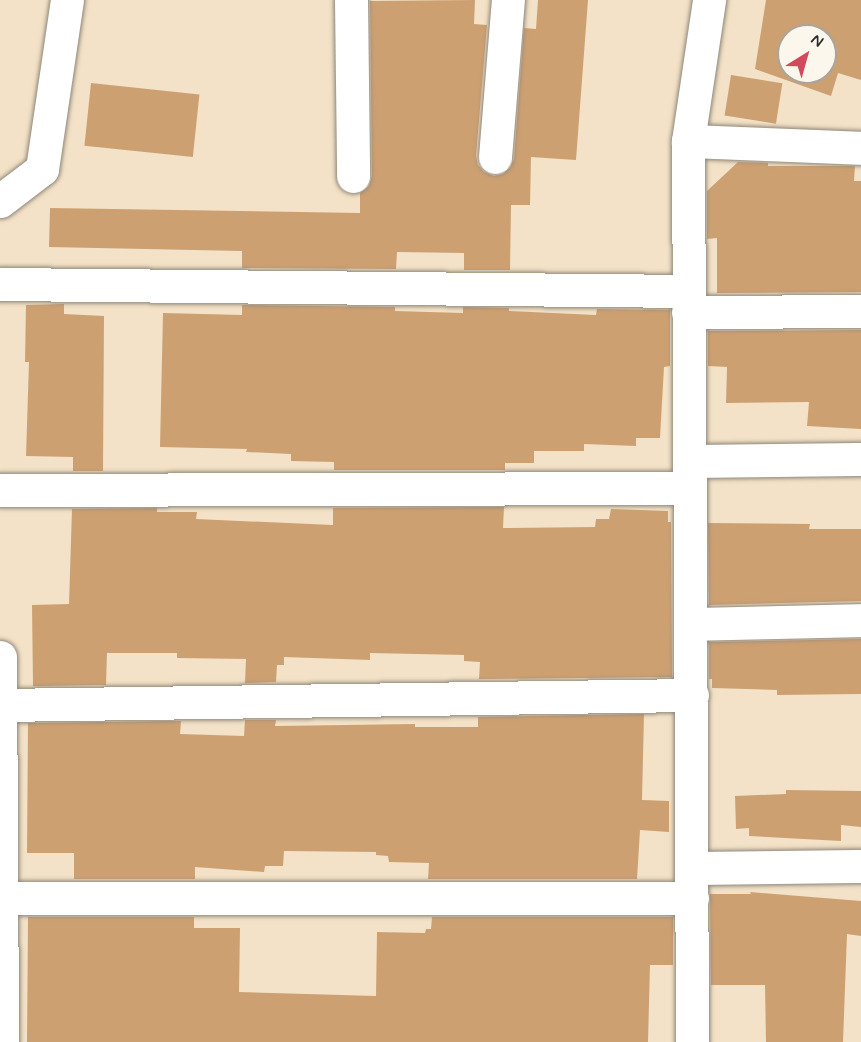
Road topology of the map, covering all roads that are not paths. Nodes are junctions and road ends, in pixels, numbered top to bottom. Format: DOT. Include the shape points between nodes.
graph roads {
  1 [pos="67,0"];
  2 [pos="351,0"];
  3 [pos="508,0"];
  4 [pos="709,0"];
  5 [pos="688,141"];
  6 [pos="861,148"];
  7 [pos="495,158"];
  8 [pos="353,176"];
  9 [pos="0,201"];
  10 [pos="0,284"];
  11 [pos="687,301"];
  12 [pos="861,311"];
  13 [pos="861,459"];
  14 [pos="689,474"];
  15 [pos="0,490"];
  16 [pos="861,620"];
  17 [pos="691,624"];
  18 [pos="0,657"];
  19 [pos="692,695"];
  20 [pos="1,705"];
  21 [pos="861,866"];
  22 [pos="692,883"];
  23 [pos="1,898"];
  24 [pos="2,1042"];
  25 [pos="692,1042"];
  1 -- 9 [label="street" via="42,169"];
  2 -- 8 [label="street"];
  3 -- 7 [label="street"];
  4 -- 5 [label="street"];
  5 -- 6 [label="street"];
  5 -- 11 [label="street"];
  10 -- 11 [label="street"];
  11 -- 12 [label="street"];
  11 -- 14 [label="street"];
  13 -- 14 [label="street"];
  14 -- 15 [label="street"];
  14 -- 17 [label="street"];
  16 -- 17 [label="street"];
  17 -- 19 [label="street"];
  18 -- 20 [label="street"];
  19 -- 20 [label="street"];
  19 -- 22 [label="street"];
  20 -- 23 [label="street"];
  21 -- 22 [label="street"];
  22 -- 23 [label="street"];
  22 -- 25 [label="street"];
  23 -- 24 [label="street"];
}
